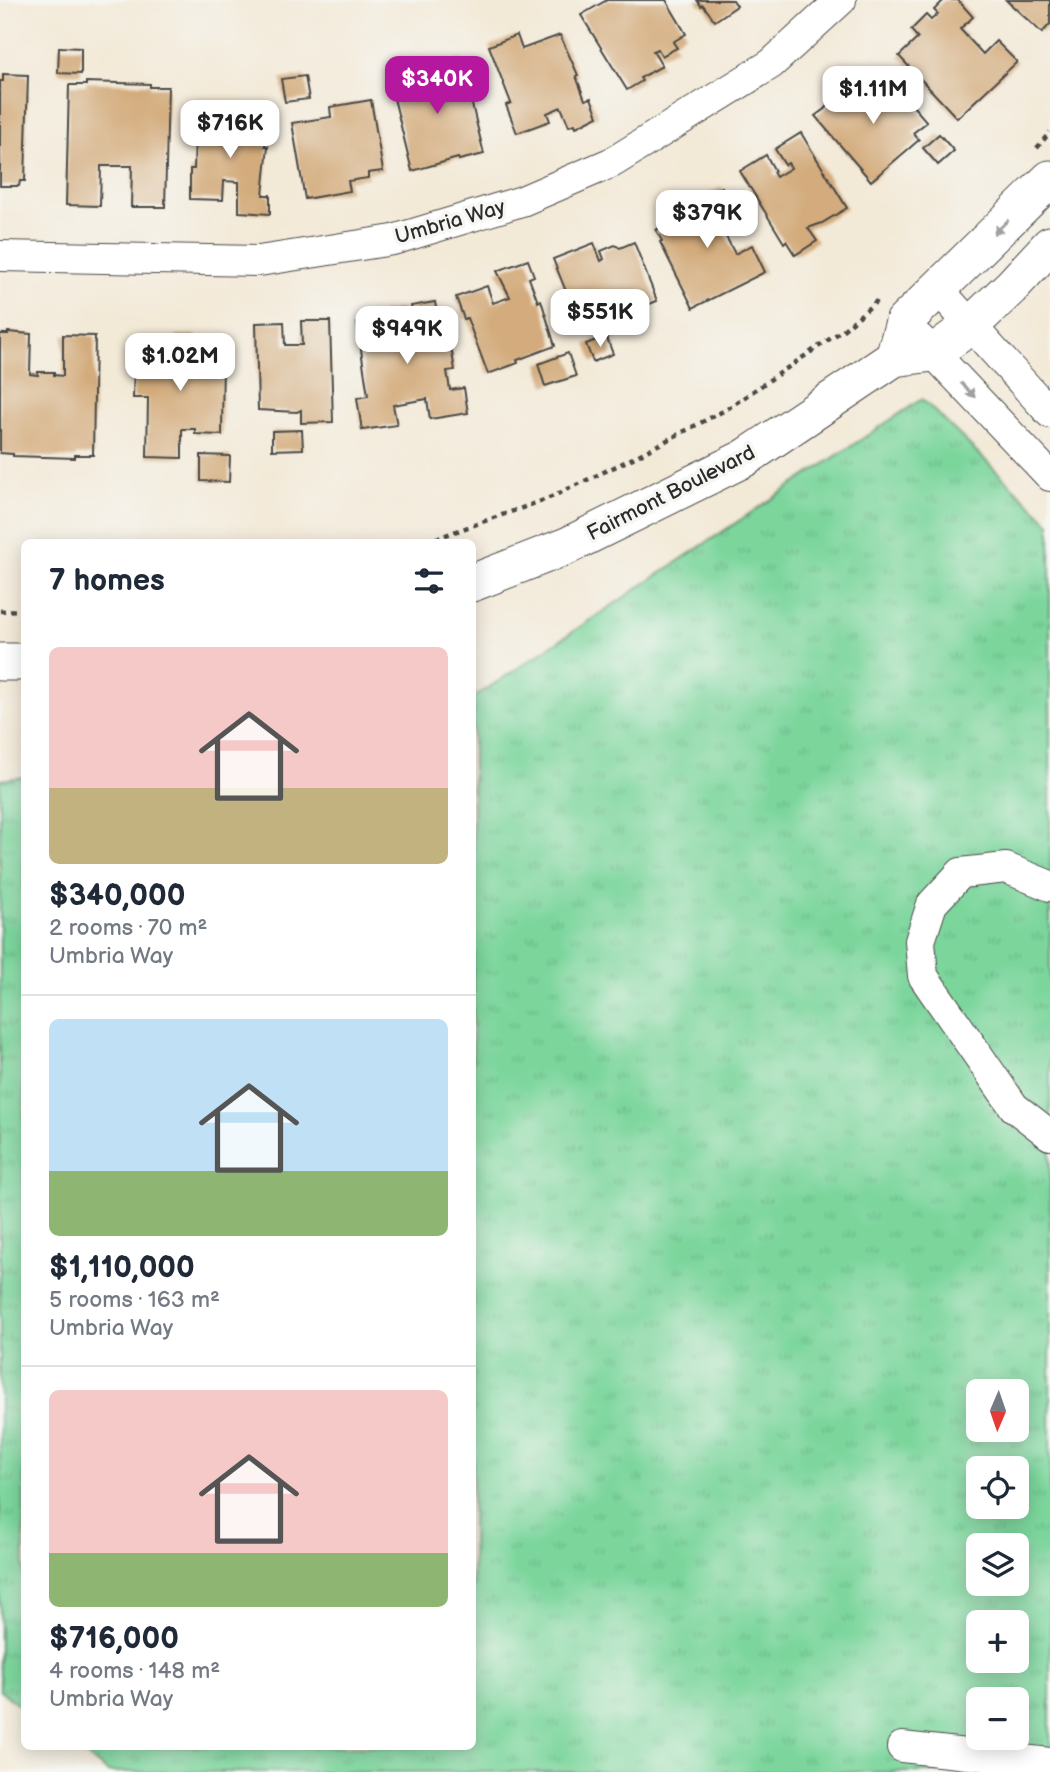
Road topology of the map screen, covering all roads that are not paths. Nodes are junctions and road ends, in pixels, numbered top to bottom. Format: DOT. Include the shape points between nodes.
graph roads {
  1 [pos="841,0"];
  2 [pos="1042,166"];
  3 [pos="1050,244"];
  4 [pos="0,256"];
  5 [pos="938,289"];
  6 [pos="895,308"];
  7 [pos="970,326"];
  8 [pos="933,353"];
  9 [pos="894,358"];
  10 [pos="1050,413"];
  11 [pos="1050,476"];
  12 [pos="476,581"];
  13 [pos="0,662"];
  14 [pos="21,662"];
  15 [pos="1050,886"];
  16 [pos="1050,1135"];
  17 [pos="902,1747"];
  18 [pos="1050,1763"];
  1 -- 4 [label="street, Umbria Way" via="771,64 613,162 522,201 393,240 259,261"];
  2 -- 5 [label="main road, one-way"];
  3 -- 7 [label="main road, Fairmont Boulevard"];
  5 -- 6 [label="main road"];
  5 -- 7 [label="street"];
  6 -- 8 [label="street"];
  6 -- 9 [label="main road"];
  7 -- 8 [label="main road, Fairmont Boulevard"];
  7 -- 10 [label="street"];
  8 -- 9 [label="main road, Fairmont Boulevard"];
  8 -- 11 [label="street, one-way"];
  9 -- 12 [label="main road, Fairmont Boulevard" via="745,458 567,546"];
  13 -- 14 [label="main road"];
  15 -- 16 [label="street" via="1006,868 961,873 932,904 920,941 923,976 1014,1107"];
  17 -- 18 [label="street"];
}
